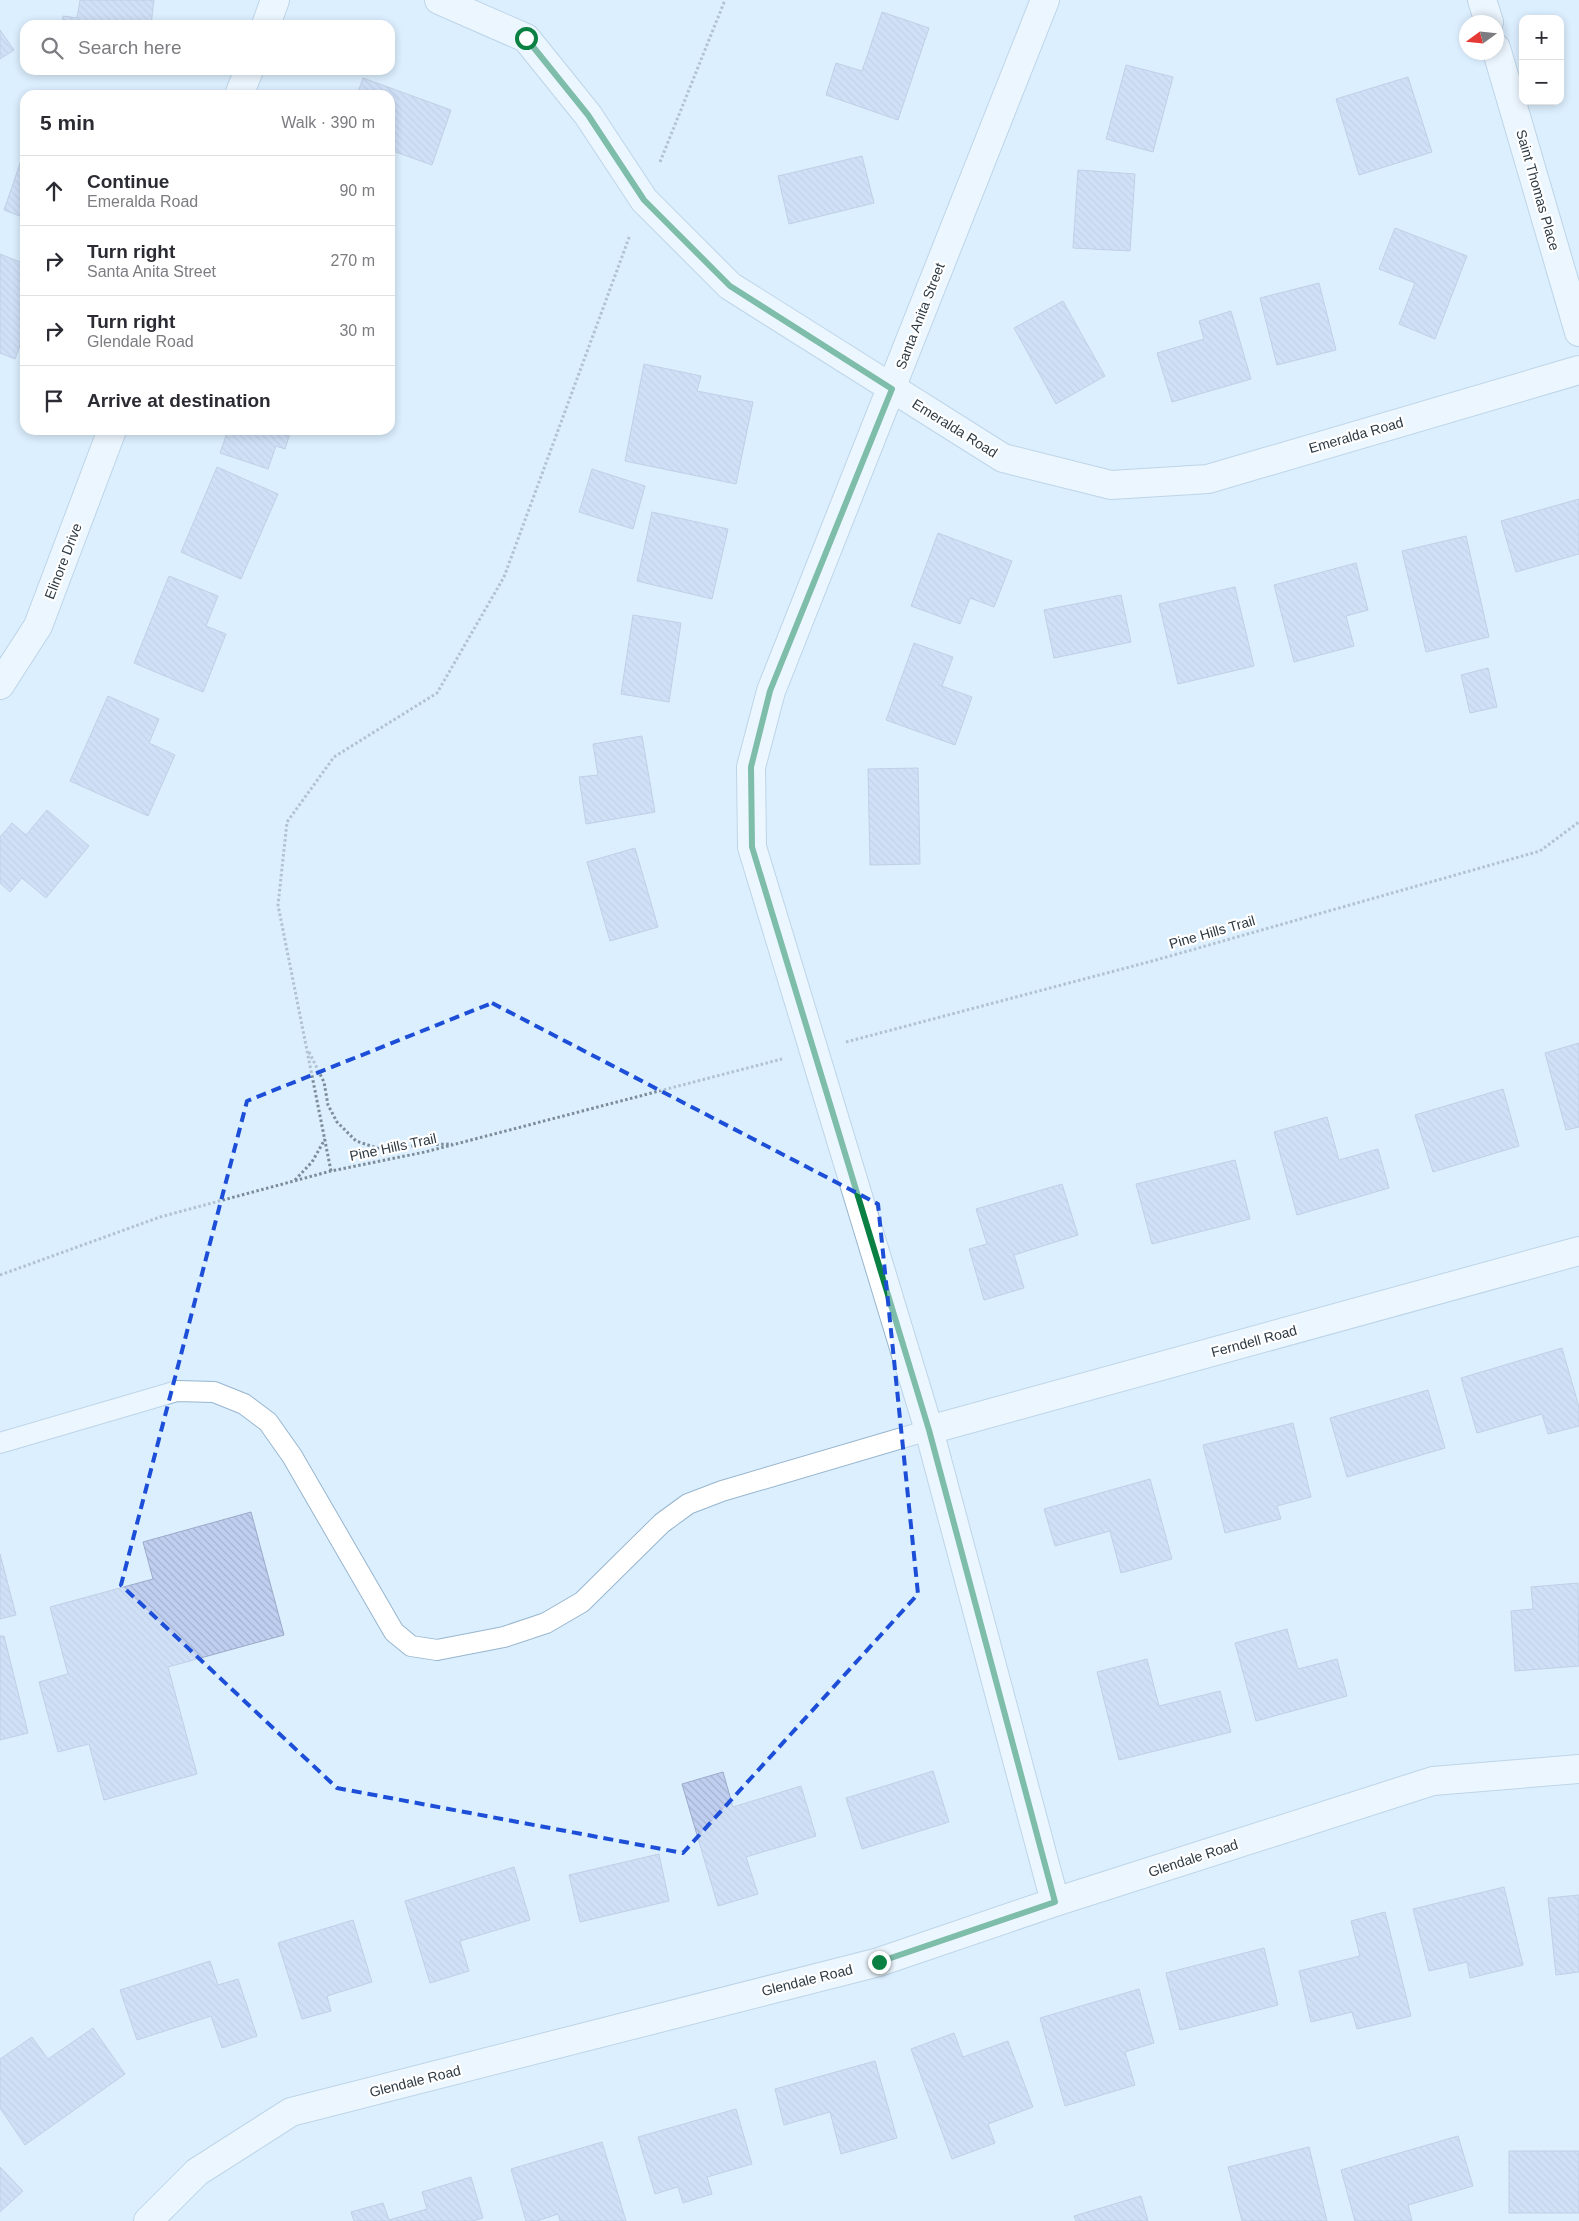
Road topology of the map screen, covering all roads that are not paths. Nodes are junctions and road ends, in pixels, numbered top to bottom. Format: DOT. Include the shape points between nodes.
graph roads {
  1 [pos="275,0"];
  2 [pos="439,0"];
  3 [pos="1045,0"];
  4 [pos="1482,0"];
  5 [pos="1487,15"];
  6 [pos="268,20"];
  7 [pos="1500,60"];
  8 [pos="247,75"];
  9 [pos="241,90"];
  10 [pos="1579,332"];
  11 [pos="1579,370"];
  12 [pos="892,389"];
  13 [pos="110,435"];
  14 [pos="0,685"];
  15 [pos="1579,1251"];
  16 [pos="929,1430"];
  17 [pos="0,1443"];
  18 [pos="1579,1769"];
  19 [pos="1055,1902"];
  20 [pos="148,2221"];
  1 -- 6 [label="street"];
  2 -- 12 [label="street, Emeralda Road" via="526,38 588,115 644,200 730,286"];
  3 -- 12 [label="street, Santa Anita Street"];
  4 -- 5 [label="street"];
  7 -- 10 [label="street, Saint Thomas Place"];
  8 -- 9 [label="street"];
  11 -- 12 [label="street, Emeralda Road" via="1208,479 1111,485 1003,458"];
  12 -- 16 [label="street, Santa Anita Street" via="770,691 751,767 752,847"];
  13 -- 14 [label="street, Elinore Drive" via="38,626"];
  15 -- 16 [label="street, Ferndell Road"];
  16 -- 17 [label="lane" via="688,1504 662,1522 582,1602 546,1623 504,1637 437,1650 411,1646 394,1632 292,1456 268,1422 244,1404 214,1392 177,1391"];
  16 -- 19 [label="street, Santa Anita Street"];
  18 -- 19 [label="street, Glendale Road" via="1433,1781"];
  19 -- 20 [label="street, Glendale Road" via="879,1962 291,2112 197,2172"];
}
